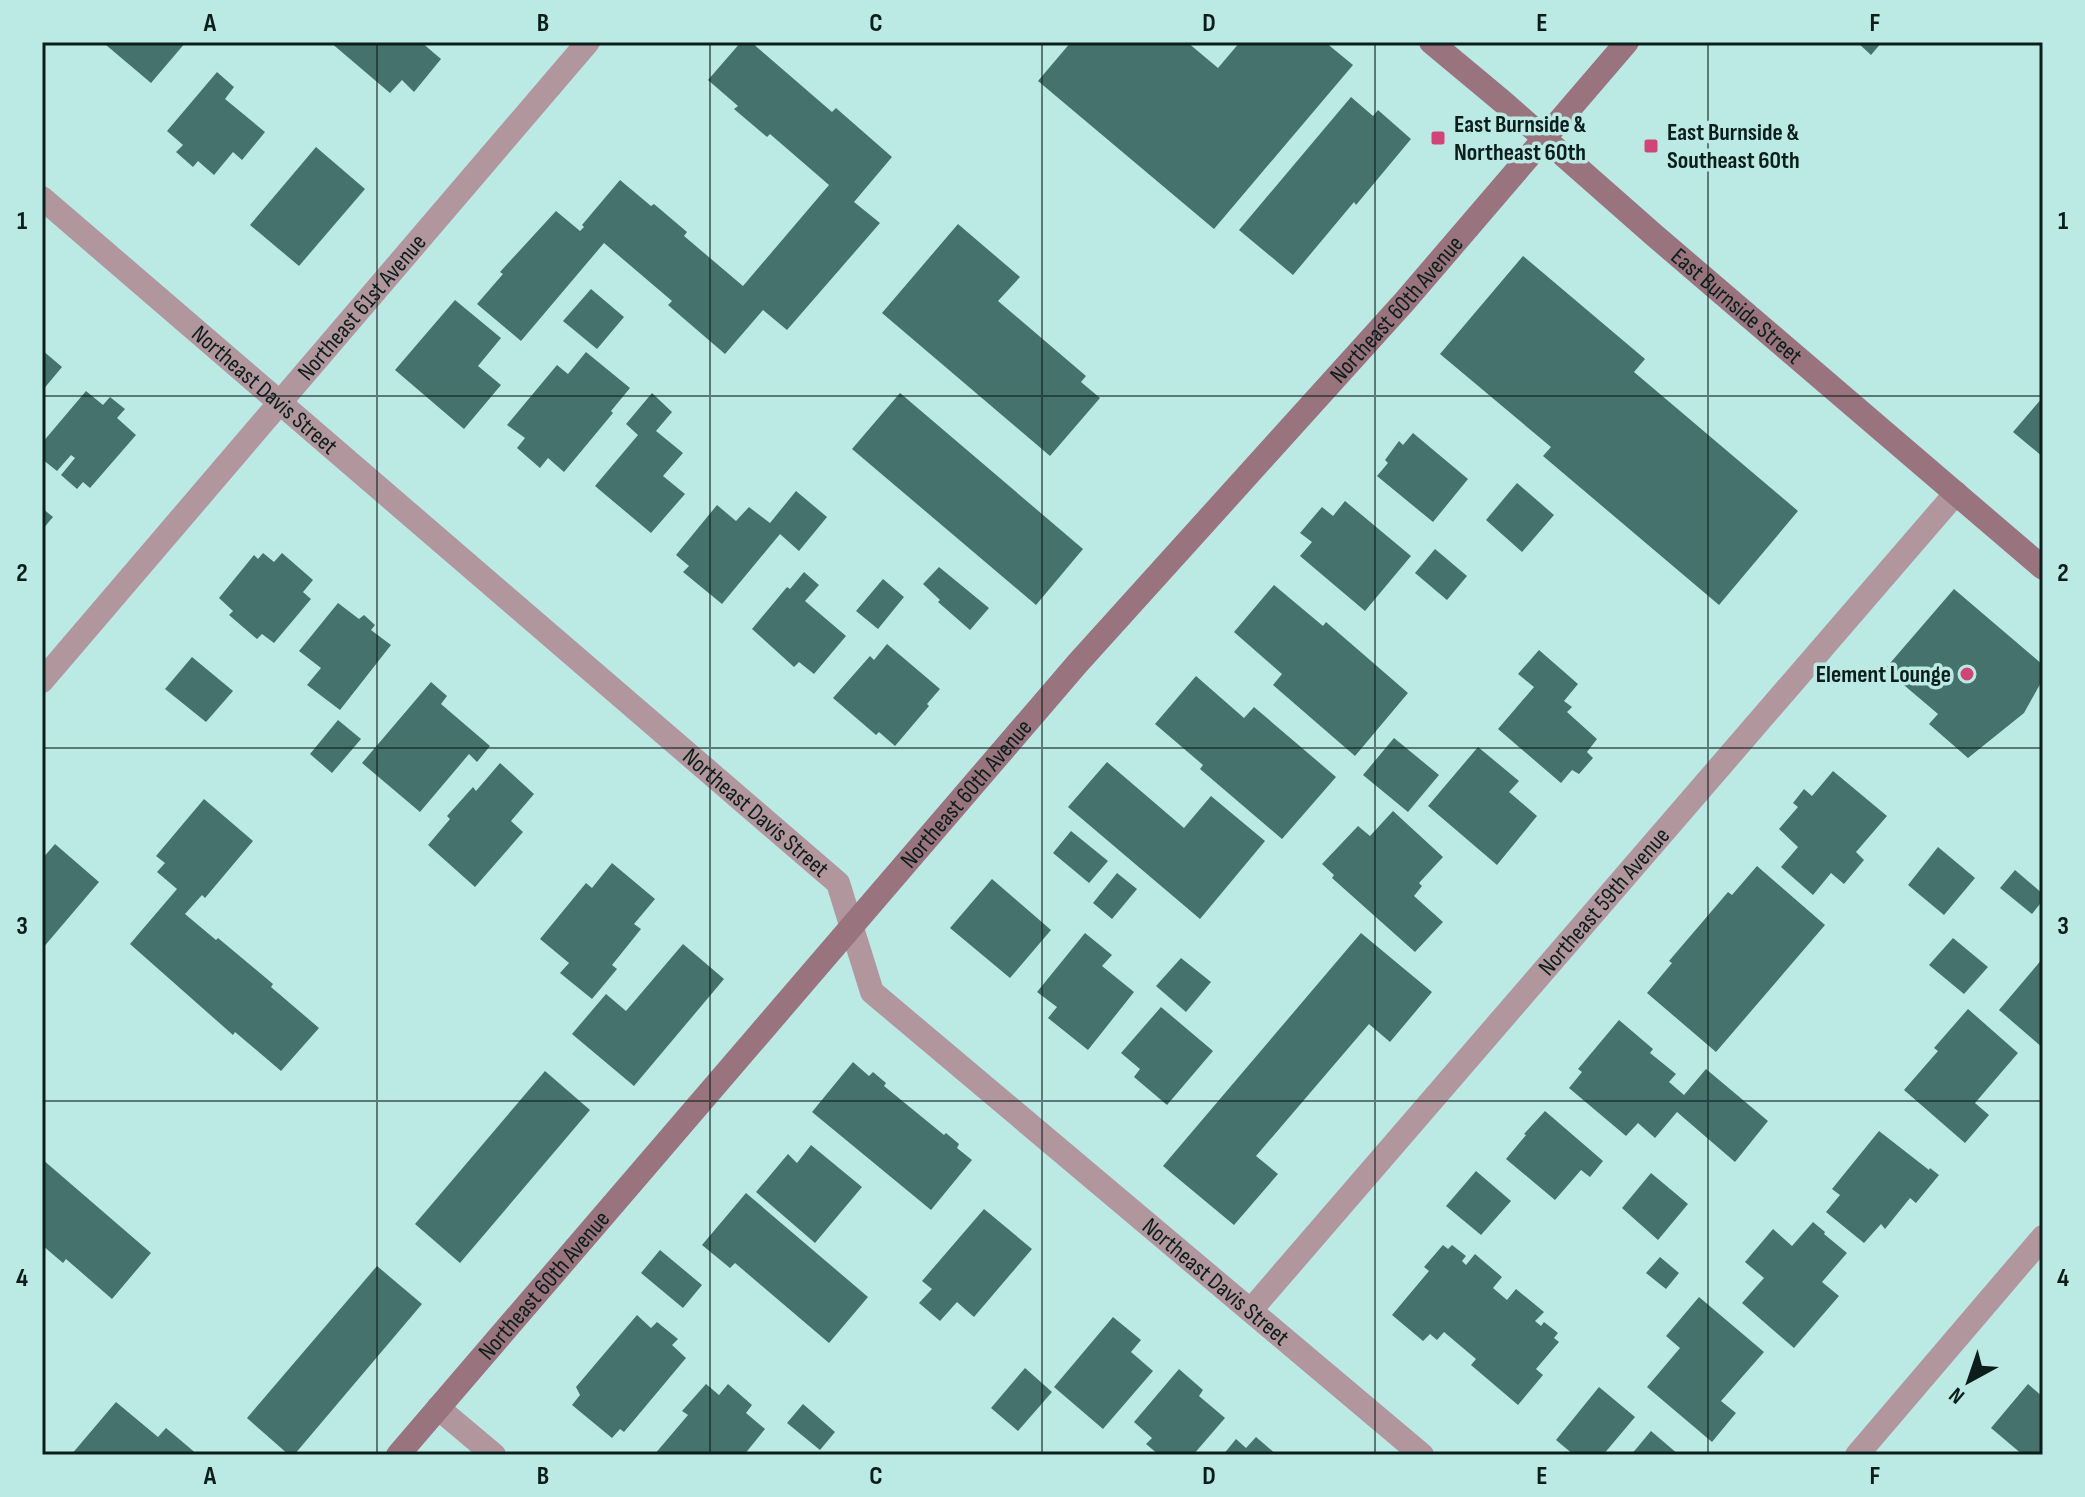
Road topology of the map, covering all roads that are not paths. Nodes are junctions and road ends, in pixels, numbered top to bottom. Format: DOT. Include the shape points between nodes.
graph roads {
  1 [pos="588,42"];
  2 [pos="1431,42"];
  3 [pos="1627,42"];
  4 [pos="1544,139"];
  5 [pos="42,198"];
  6 [pos="280,402"];
  7 [pos="1956,493"];
  8 [pos="2043,568"];
  9 [pos="42,681"];
  10 [pos="851,926"];
  11 [pos="2043,1237"];
  12 [pos="1251,1310"];
  13 [pos="438,1408"];
  14 [pos="398,1455"];
  15 [pos="494,1455"];
  16 [pos="1422,1455"];
  17 [pos="1857,1455"];
  1 -- 6 [label="street, Northeast 61st Avenue"];
  2 -- 4 [label="main road, East Burnside Street"];
  3 -- 4 [label="main road, Northeast 60th Avenue"];
  4 -- 7 [label="main road, East Burnside Street"];
  4 -- 10 [label="main road, Northeast 60th Avenue"];
  5 -- 6 [label="street, Northeast Davis Street"];
  6 -- 9 [label="street, Northeast 61st Avenue"];
  6 -- 10 [label="street, Northeast Davis Street" via="838,883"];
  7 -- 8 [label="main road, East Burnside Street"];
  7 -- 12 [label="street, Northeast 59th Avenue"];
  10 -- 12 [label="street, Northeast Davis Street" via="872,992"];
  10 -- 13 [label="main road, Northeast 60th Avenue"];
  11 -- 17 [label="street"];
  12 -- 16 [label="street, Northeast Davis Street"];
  13 -- 14 [label="main road, Northeast 60th Avenue"];
  13 -- 15 [label="street"];
}
